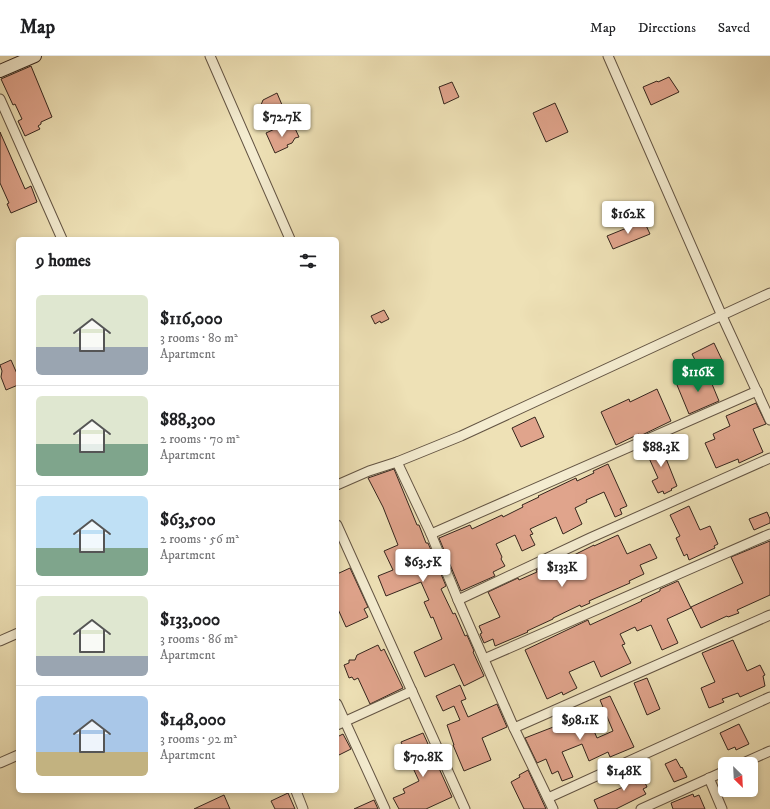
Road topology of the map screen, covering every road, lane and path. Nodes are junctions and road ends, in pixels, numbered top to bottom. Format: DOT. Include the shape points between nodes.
graph roads {
  1 [pos="35,56"];
  2 [pos="210,56"];
  3 [pos="608,56"];
  4 [pos="0,71"];
  5 [pos="0,99"];
  6 [pos="61,237"];
  7 [pos="289,237"];
  8 [pos="770,293"];
  9 [pos="722,316"];
  10 [pos="757,390"];
  11 [pos="770,420"];
  12 [pos="770,458"];
  13 [pos="397,462"];
  14 [pos="339,484"];
  15 [pos="339,529"];
  16 [pos="431,534"];
  17 [pos="770,534"];
  18 [pos="458,600"];
  19 [pos="770,615"];
  20 [pos="16,634"];
  21 [pos="0,641"];
  22 [pos="484,659"];
  23 [pos="412,691"];
  24 [pos="770,697"];
  25 [pos="341,723"];
  26 [pos="514,728"];
  27 [pos="770,751"];
  28 [pos="16,756"];
  29 [pos="757,757"];
  30 [pos="0,763"];
  31 [pos="718,774"];
  32 [pos="709,778"];
  33 [pos="297,793"];
  34 [pos="548,798"];
  35 [pos="303,809"];
  36 [pos="385,809"];
  37 [pos="465,809"];
  38 [pos="553,809"];
  39 [pos="641,809"];
  40 [pos="722,809"];
  1 -- 4 [label="main road"];
  2 -- 7 [label="street"];
  3 -- 9 [label="street"];
  5 -- 6 [label="street"];
  8 -- 9 [label="street"];
  9 -- 10 [label="street"];
  9 -- 13 [label="street" via="461,436"];
  10 -- 11 [label="street"];
  10 -- 16 [label="street"];
  12 -- 18 [label="street"];
  13 -- 14 [label="street"];
  13 -- 16 [label="street"];
  15 -- 23 [label="street"];
  16 -- 18 [label="street"];
  17 -- 22 [label="street"];
  18 -- 22 [label="street"];
  19 -- 26 [label="street"];
  20 -- 21 [label="street"];
  22 -- 26 [label="street"];
  23 -- 25 [label="street"];
  23 -- 37 [label="street"];
  24 -- 34 [label="street"];
  25 -- 36 [label="street"];
  26 -- 34 [label="street"];
  27 -- 29 [label="street"];
  28 -- 30 [label="street"];
  31 -- 32 [label="street"];
  32 -- 39 [label="street"];
  32 -- 40 [label="street"];
  33 -- 35 [label="street"];
  34 -- 38 [label="street"];
}
